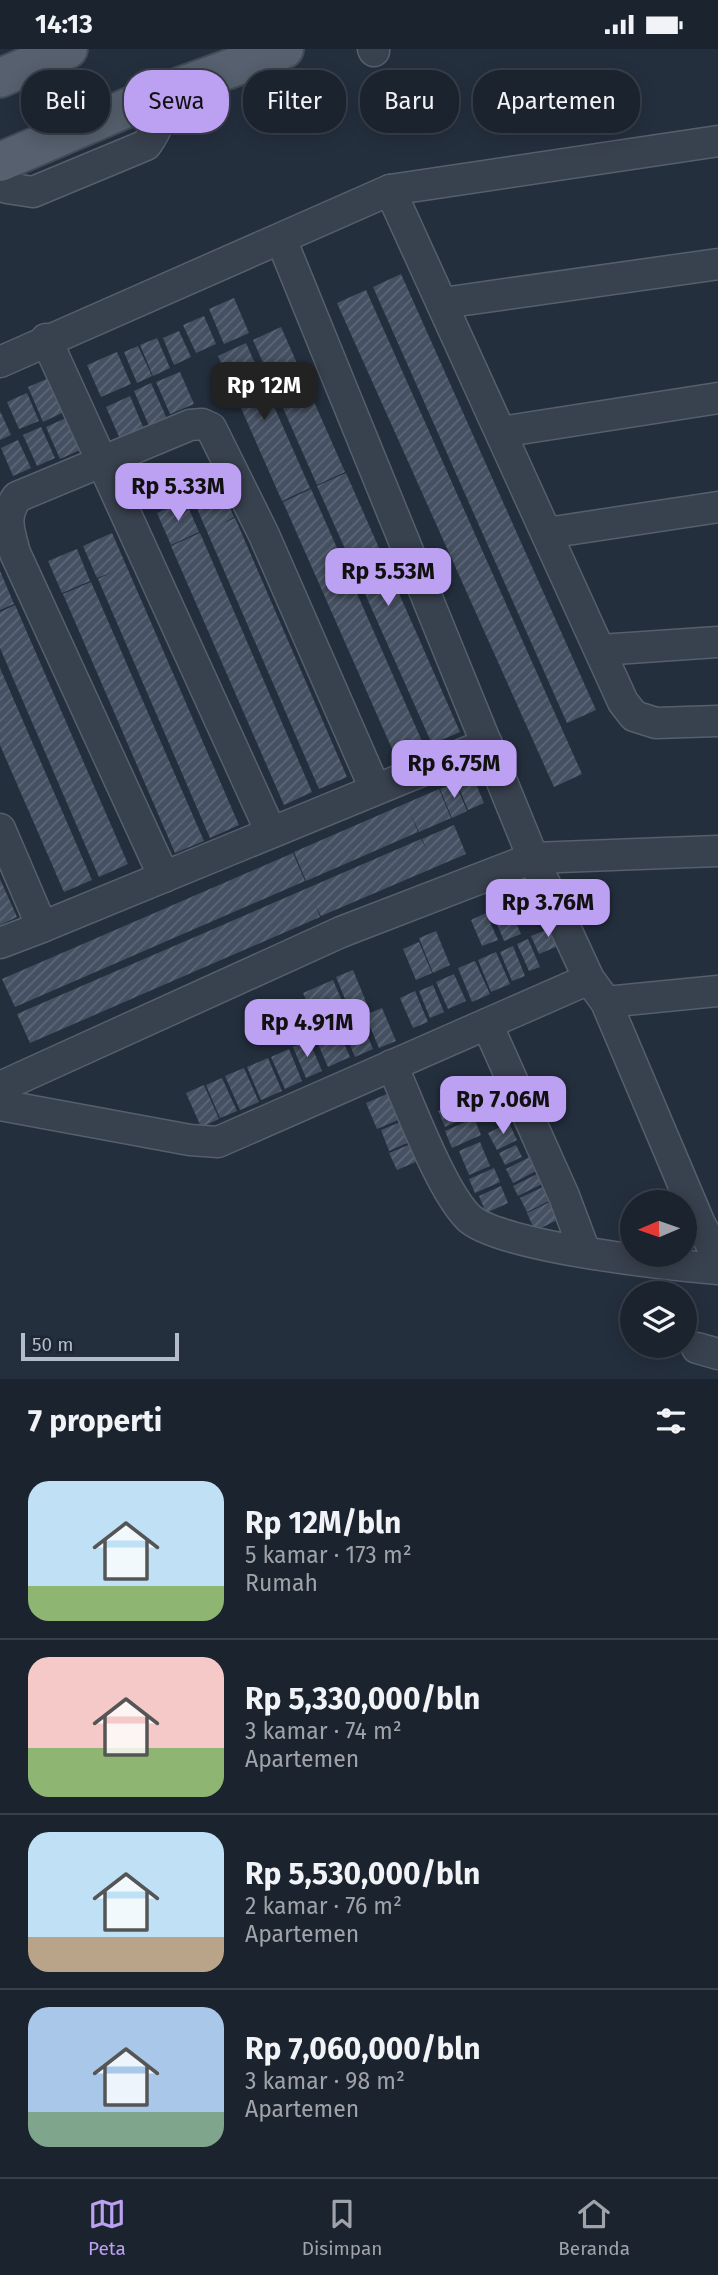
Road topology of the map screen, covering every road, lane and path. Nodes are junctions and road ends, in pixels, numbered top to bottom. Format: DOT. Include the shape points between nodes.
graph roads {
  1 [pos="68,49"];
  2 [pos="285,49"];
  3 [pos="227,70"];
  4 [pos="0,78"];
  5 [pos="124,109"];
  6 [pos="153,133"];
  7 [pos="718,141"];
  8 [pos="0,162"];
  9 [pos="0,176"];
  10 [pos="390,190"];
  11 [pos="281,239"];
  12 [pos="718,264"];
  13 [pos="443,303"];
  14 [pos="46,339"];
  15 [pos="0,362"];
  16 [pos="718,398"];
  17 [pos="500,432"];
  18 [pos="104,461"];
  19 [pos="718,507"];
  20 [pos="547,533"];
  21 [pos="718,642"];
  22 [pos="600,650"];
  23 [pos="718,721"];
  24 [pos="488,744"];
  25 [pos="375,789"];
  26 [pos="0,829"];
  27 [pos="270,830"];
  28 [pos="718,851"];
  29 [pos="533,858"];
  30 [pos="164,877"];
  31 [pos="42,927"];
  32 [pos="0,943"];
  33 [pos="597,991"];
  34 [pos="718,991"];
  35 [pos="487,1024"];
  36 [pos="392,1065"];
  37 [pos="0,1087"];
  38 [pos="0,1105"];
  39 [pos="585,1252"];
  40 [pos="718,1257"];
  41 [pos="718,1269"];
  1 -- 4 [label="main road"];
  2 -- 3 [label="main road"];
  5 -- 8 [label="main road"];
  6 -- 9 [label="street" via="146,145 33,192 7,188"];
  7 -- 10 [label="street"];
  10 -- 11 [label="street"];
  10 -- 13 [label="street"];
  11 -- 14 [label="street"];
  11 -- 24 [label="street"];
  12 -- 13 [label="street"];
  13 -- 17 [label="street"];
  14 -- 15 [label="street"];
  14 -- 18 [label="street"];
  16 -- 17 [label="street"];
  17 -- 20 [label="street"];
  18 -- 25 [label="street" via="190,425 201,423 211,428 264,535"];
  18 -- 27 [label="street"];
  18 -- 30 [label="street" via="17,497 6,520 15,553"];
  19 -- 20 [label="street"];
  20 -- 22 [label="street"];
  21 -- 22 [label="street"];
  22 -- 23 [label="street" via="634,716 656,723"];
  24 -- 25 [label="street"];
  24 -- 29 [label="street"];
  25 -- 27 [label="street"];
  26 -- 31 [label="street"];
  27 -- 30 [label="street"];
  28 -- 29 [label="street"];
  29 -- 33 [label="street"];
  29 -- 37 [label="street" via="341,932"];
  30 -- 31 [label="street"];
  31 -- 32 [label="street"];
  33 -- 34 [label="street"];
  33 -- 35 [label="street"];
  33 -- 40 [label="street"];
  35 -- 36 [label="street"];
  35 -- 39 [label="street" via="565,1196"];
  36 -- 38 [label="street" via="218,1142"];
  36 -- 39 [label="street" via="449,1190 469,1219 500,1233"];
  39 -- 41 [label="street"];
}
